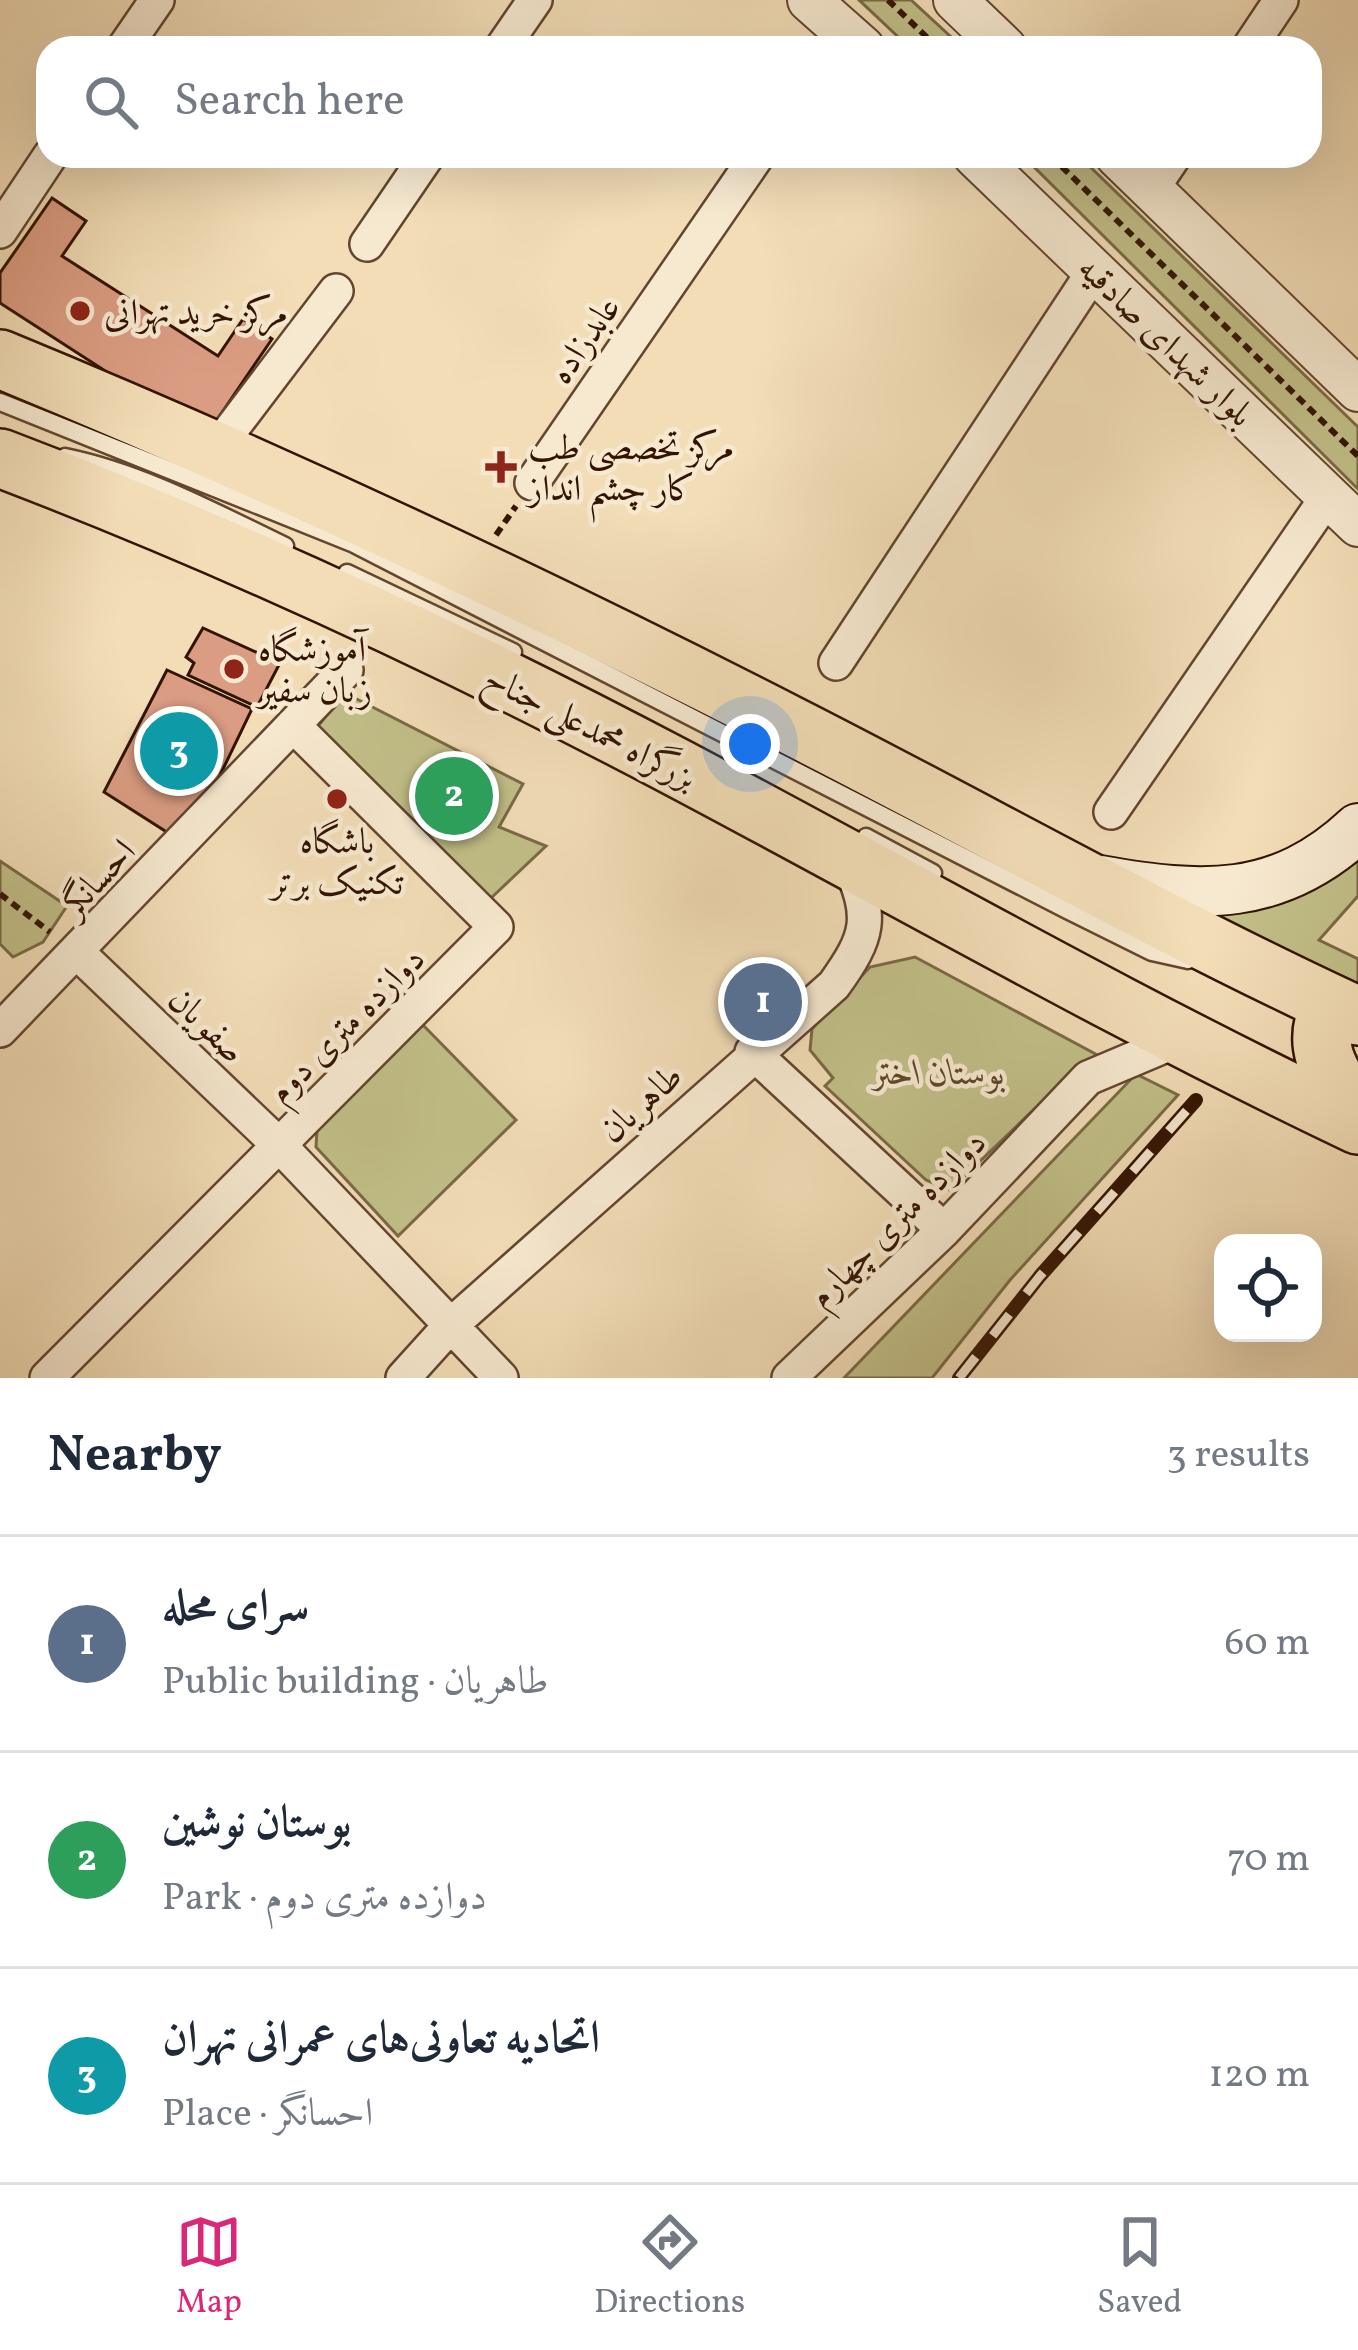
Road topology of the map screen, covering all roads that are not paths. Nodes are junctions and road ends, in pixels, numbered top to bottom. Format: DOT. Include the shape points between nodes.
graph roads {
  1 [pos="158,0"];
  2 [pos="535,0"];
  3 [pos="809,0"];
  4 [pos="956,0"];
  5 [pos="1282,0"];
  6 [pos="132,36"];
  7 [pos="510,36"];
  8 [pos="841,36"];
  9 [pos="993,36"];
  10 [pos="1257,36"];
  11 [pos="42,168"];
  12 [pos="420,168"];
  13 [pos="749,168"];
  14 [pos="987,168"];
  15 [pos="1163,173"];
  16 [pos="0,231"];
  17 [pos="367,244"];
  18 [pos="1094,271"];
  19 [pos="326,284"];
  20 [pos="0,359"];
  21 [pos="1358,390"];
  22 [pos="0,402"];
  23 [pos="217,448"];
  24 [pos="18,459"];
  25 [pos="532,483"];
  26 [pos="1343,510"];
  27 [pos="299,552"];
  28 [pos="321,562"];
  29 [pos="532,662"];
  30 [pos="836,663"];
  31 [pos="346,670"];
  32 [pos="293,725"];
  33 [pos="1111,812"];
  34 [pos="1358,828"];
  35 [pos="848,844"];
  36 [pos="1068,874"];
  37 [pos="948,881"];
  38 [pos="79,954"];
  39 [pos="1076,958"];
  40 [pos="1328,1002"];
  41 [pos="0,1030"];
  42 [pos="1178,1040"];
  43 [pos="752,1052"];
  44 [pos="1358,1116"];
  45 [pos="1358,1126"];
  46 [pos="280,1146"];
  47 [pos="944,1230"];
  48 [pos="449,1326"];
  49 [pos="47,1378"];
  50 [pos="403,1378"];
  51 [pos="501,1378"];
  52 [pos="789,1378"];
  1 -- 6 [label="street"];
  2 -- 7 [label="street"];
  3 -- 8 [label="street"];
  4 -- 9 [label="street"];
  5 -- 10 [label="street"];
  11 -- 16 [label="street"];
  12 -- 17 [label="street"];
  13 -- 25 [label="street, عابدزاده"];
  14 -- 18 [label="street, بلوار شهدای صادقیه"];
  15 -- 21 [label="street"];
  18 -- 26 [label="street, بلوار شهدای صادقیه"];
  18 -- 30 [label="street"];
  19 -- 23 [label="street"];
  20 -- 23 [label="highway"];
  22 -- 40 [label="lane" via="352,543 1152,952"];
  23 -- 36 [label="highway" via="793,726"];
  24 -- 27 [label="lane" via="101,464"];
  24 -- 35 [label="highway, بزرگراه محمدعلی جناح"];
  26 -- 33 [label="street"];
  28 -- 29 [label="lane"];
  31 -- 32 [label="street, احسانگر"];
  32 -- 38 [label="street, احسانگر"];
  32 -- 46 [label="street, دوازده متری دوم" via="496,927"];
  34 -- 36 [label="main road" via="1317,861 1243,892"];
  35 -- 37 [label="lane"];
  35 -- 42 [label="highway, بزرگراه محمدعلی جناح"];
  35 -- 43 [label="street, طاهریان" via="867,920 863,944 834,985"];
  36 -- 40 [label="highway"];
  38 -- 41 [label="street, احسانگر"];
  38 -- 46 [label="street, صفویان"];
  39 -- 42 [label="lane"];
  40 -- 44 [label="highway" via="1322,1054"];
  42 -- 45 [label="highway, بزرگراه محمدعلی جناح"];
  42 -- 47 [label="street, دوازده متری چهارم" via="1088,1078"];
  43 -- 47 [label="street"];
  43 -- 48 [label="street, طاهریان"];
  46 -- 48 [label="street, صفویان"];
  46 -- 49 [label="street, دوازده متری دوم"];
  47 -- 52 [label="street, دوازده متری چهارم"];
  48 -- 50 [label="street, طاهریان"];
  48 -- 51 [label="street, صفویان"];
}
